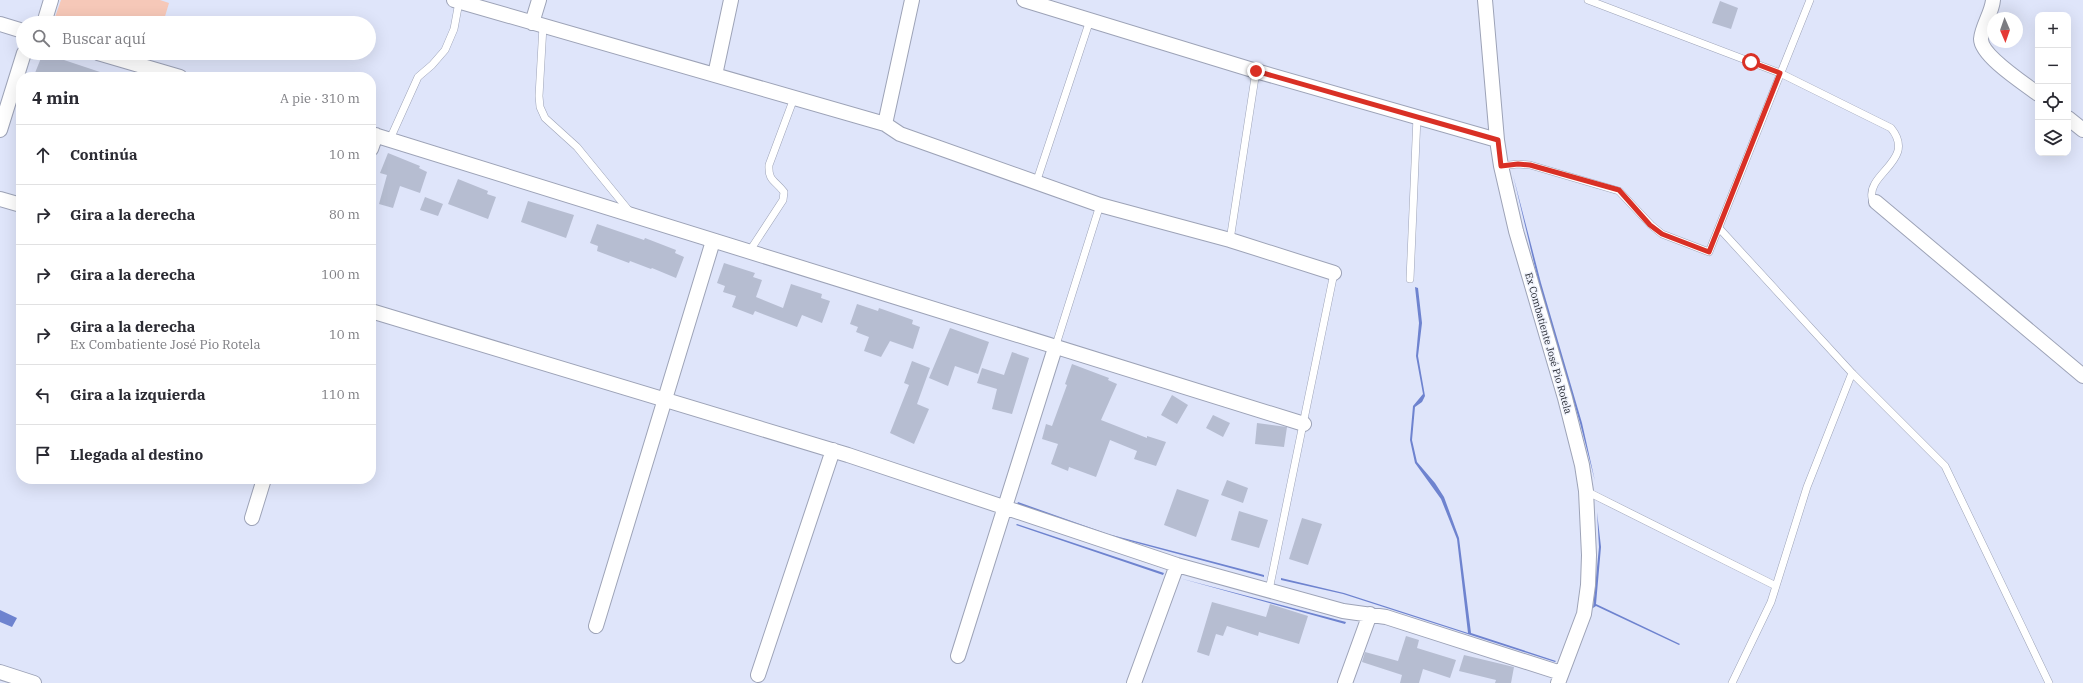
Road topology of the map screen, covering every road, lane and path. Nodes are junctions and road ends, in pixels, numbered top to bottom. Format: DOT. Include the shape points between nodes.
graph roads {
  1 [pos="51,0"];
  2 [pos="539,0"];
  3 [pos="731,0"];
  4 [pos="912,0"];
  5 [pos="1024,0"];
  6 [pos="1485,0"];
  7 [pos="1588,0"];
  8 [pos="1810,0"];
  9 [pos="1993,0"];
  10 [pos="456,1"];
  11 [pos="46,16"];
  12 [pos="1090,20"];
  13 [pos="0,24"];
  14 [pos="538,24"];
  15 [pos="16,29"];
  16 [pos="22,60"];
  17 [pos="122,60"];
  18 [pos="1256,71"];
  19 [pos="18,72"];
  20 [pos="163,72"];
  21 [pos="1780,73"];
  22 [pos="715,75"];
  23 [pos="16,79"];
  24 [pos="2035,92"];
  25 [pos="794,98"];
  26 [pos="1417,117"];
  27 [pos="2070,120"];
  28 [pos="885,124"];
  29 [pos="0,130"];
  30 [pos="2083,130"];
  31 [pos="376,135"];
  32 [pos="390,140"];
  33 [pos="1498,140"];
  34 [pos="1501,166"];
  35 [pos="1036,184"];
  36 [pos="0,199"];
  37 [pos="1876,202"];
  38 [pos="16,204"];
  39 [pos="1100,205"];
  40 [pos="632,216"];
  41 [pos="1719,228"];
  42 [pos="1230,240"];
  43 [pos="713,241"];
  44 [pos="749,252"];
  45 [pos="1334,273"];
  46 [pos="1410,279"];
  47 [pos="376,313"];
  48 [pos="1055,348"];
  49 [pos="1852,374"];
  50 [pos="2083,376"];
  51 [pos="666,400"];
  52 [pos="1304,424"];
  53 [pos="833,450"];
  54 [pos="262,484"];
  55 [pos="1586,491"];
  56 [pos="1004,508"];
  57 [pos="252,518"];
  58 [pos="1177,565"];
  59 [pos="1776,586"];
  60 [pos="1269,590"];
  61 [pos="1370,614"];
  62 [pos="596,626"];
  63 [pos="958,656"];
  64 [pos="0,672"];
  65 [pos="758,675"];
  66 [pos="1559,678"];
  67 [pos="34,683"];
  68 [pos="1134,683"];
  69 [pos="1345,683"];
  70 [pos="1732,683"];
  71 [pos="2049,683"];
  1 -- 11 [label="street"];
  2 -- 14 [label="street"];
  3 -- 22 [label="street"];
  4 -- 28 [label="street"];
  5 -- 12 [label="street"];
  6 -- 33 [label="street, Ex Combatiente José Pio Rotela"];
  7 -- 21 [label="lane"];
  8 -- 21 [label="lane"];
  9 -- 24 [label="street" via="1981,39 1984,49"];
  10 -- 14 [label="street"];
  10 -- 32 [label="lane" via="454,29 445,50 418,77"];
  12 -- 18 [label="street"];
  12 -- 35 [label="lane"];
  13 -- 15 [label="street"];
  14 -- 22 [label="street"];
  14 -- 40 [label="lane" via="540,106 546,118 577,147"];
  16 -- 19 [label="street"];
  17 -- 20 [label="street"];
  18 -- 26 [label="street"];
  18 -- 42 [label="lane"];
  21 -- 37 [label="lane" via="1891,128 1895,133 1899,148 1897,156 1872,190 1872,198"];
  21 -- 41 [label="lane"];
  22 -- 25 [label="street"];
  23 -- 29 [label="street"];
  25 -- 28 [label="street"];
  25 -- 44 [label="lane" via="768,174 784,192 783,200"];
  26 -- 33 [label="street"];
  26 -- 46 [label="lane"];
  27 -- 30 [label="street"];
  28 -- 35 [label="street" via="900,134"];
  31 -- 32 [label="street"];
  32 -- 40 [label="street"];
  33 -- 34 [label="street, Ex Combatiente José Pio Rotela"];
  34 -- 41 [label="lane" via="1530,165 1619,190 1650,225 1662,234 1709,252"];
  34 -- 55 [label="street, Ex Combatiente José Pio Rotela" via="1516,231 1565,398"];
  35 -- 39 [label="street"];
  36 -- 38 [label="street"];
  37 -- 50 [label="street"];
  39 -- 42 [label="street"];
  39 -- 48 [label="lane"];
  40 -- 43 [label="street"];
  41 -- 49 [label="lane"];
  42 -- 45 [label="street"];
  43 -- 44 [label="street"];
  43 -- 51 [label="street"];
  44 -- 48 [label="street"];
  45 -- 52 [label="lane"];
  47 -- 51 [label="street"];
  48 -- 52 [label="street"];
  48 -- 56 [label="street"];
  49 -- 59 [label="lane" via="1806,487"];
  49 -- 71 [label="lane" via="1945,466"];
  51 -- 53 [label="street"];
  51 -- 62 [label="street"];
  52 -- 60 [label="lane"];
  53 -- 56 [label="street"];
  53 -- 65 [label="street"];
  54 -- 57 [label="street"];
  55 -- 59 [label="lane"];
  55 -- 66 [label="street, Ex Combatiente José Pio Rotela" via="1589,555 1584,614"];
  56 -- 58 [label="street"];
  56 -- 63 [label="street"];
  58 -- 60 [label="street"];
  58 -- 68 [label="street"];
  59 -- 70 [label="lane" via="1771,602"];
  60 -- 61 [label="street" via="1343,611"];
  61 -- 66 [label="street" via="1386,617"];
  61 -- 69 [label="street"];
  64 -- 67 [label="street"];
}
